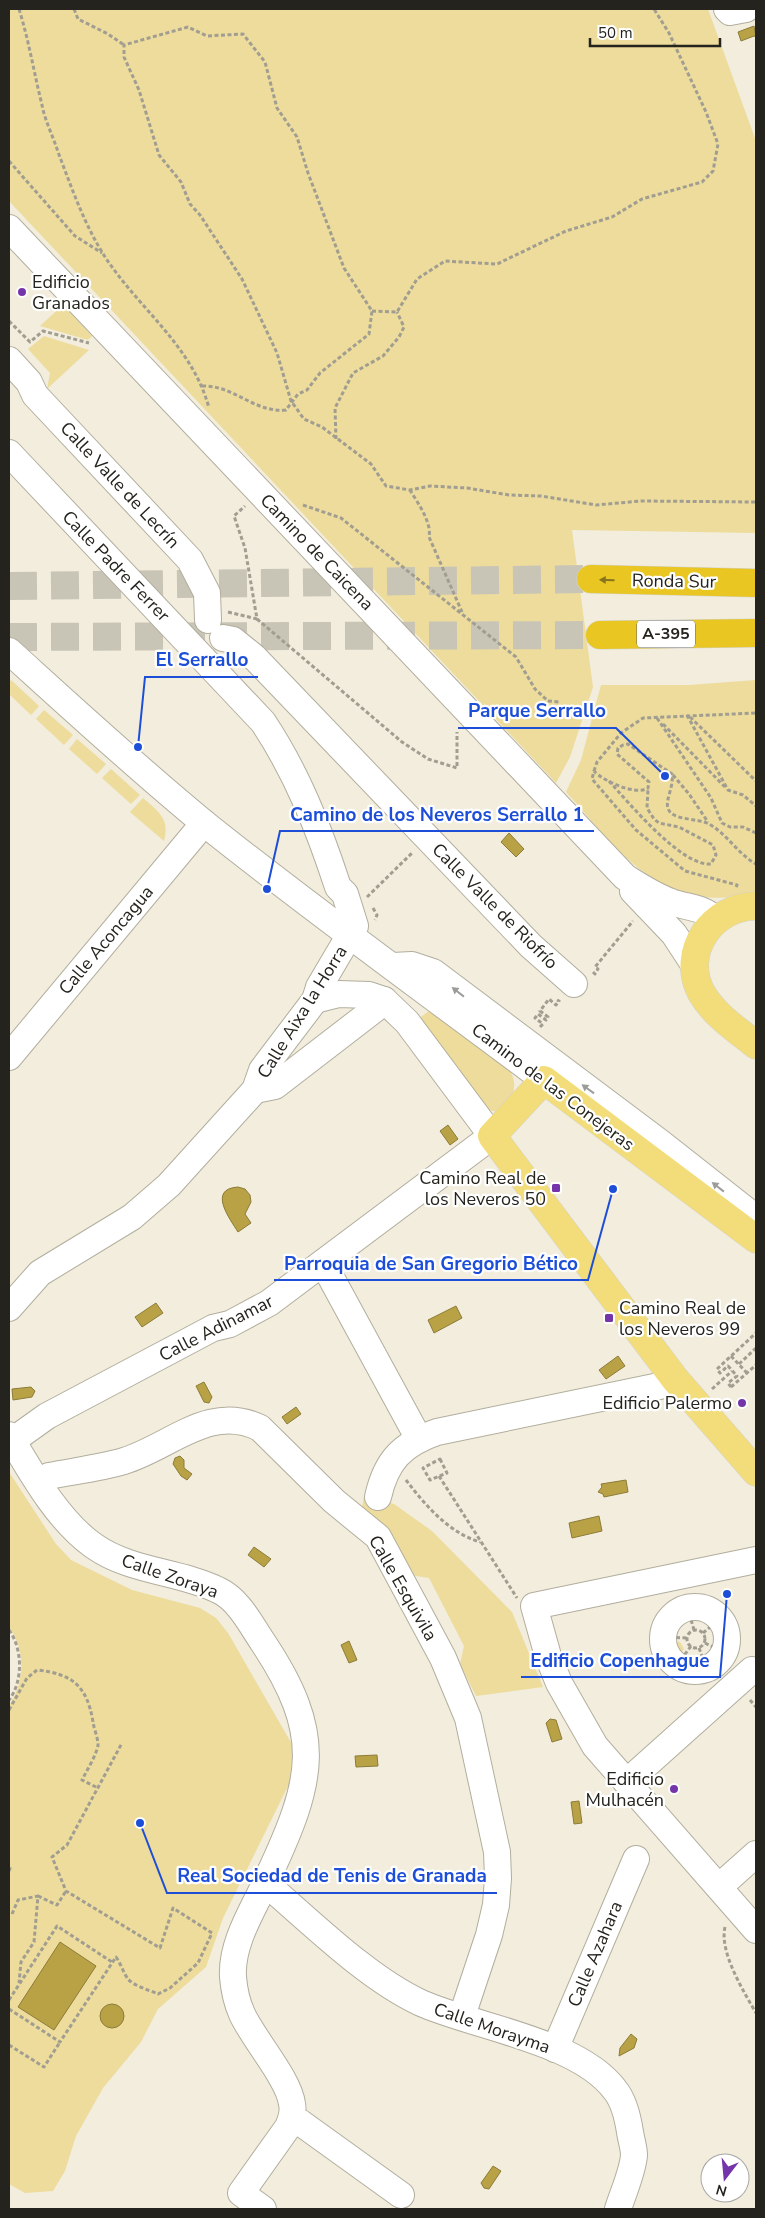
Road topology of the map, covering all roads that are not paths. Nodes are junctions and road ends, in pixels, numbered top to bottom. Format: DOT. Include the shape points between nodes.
graph roads {
  1 [pos="9,228"];
  2 [pos="9,360"];
  3 [pos="9,454"];
  4 [pos="591,580"];
  5 [pos="756,583"];
  6 [pos="217,623"];
  7 [pos="756,633"];
  8 [pos="600,635"];
  9 [pos="195,648"];
  10 [pos="9,651"];
  11 [pos="204,822"];
  12 [pos="338,887"];
  13 [pos="746,899"];
  14 [pos="323,916"];
  15 [pos="661,918"];
  16 [pos="716,920"];
  17 [pos="358,941"];
  18 [pos="697,954"];
  19 [pos="390,966"];
  20 [pos="563,989"];
  21 [pos="321,998"];
  22 [pos="384,1000"];
  23 [pos="756,1044"];
  24 [pos="9,1058"];
  25 [pos="544,1080"];
  26 [pos="255,1090"];
  27 [pos="492,1136"];
  28 [pos="756,1218"];
  29 [pos="756,1239"];
  30 [pos="328,1272"];
  31 [pos="9,1308"];
  32 [pos="675,1379"];
  33 [pos="414,1430"];
  34 [pos="10,1438"];
  35 [pos="756,1472"];
  36 [pos="39,1482"];
  37 [pos="378,1497"];
  38 [pos="756,1560"];
  39 [pos="730,1669"];
  40 [pos="637,1773"];
  41 [pos="756,1854"];
  42 [pos="636,1859"];
  43 [pos="267,1885"];
  44 [pos="719,1887"];
  45 [pos="756,1930"];
  46 [pos="462,2016"];
  47 [pos="555,2049"];
  48 [pos="292,2119"];
  49 [pos="401,2195"];
  50 [pos="264,2209"];
  51 [pos="618,2209"];
  1 -- 15 [label="street, Camino de Caicena" via="625,877 649,892"];
  2 -- 6 [label="street, Calle Valle de Lecrín" via="29,382 35,394 190,560 207,593"];
  3 -- 9 [label="street, Calle Padre Ferrer"];
  5 -- 4 [label="highway, Ronda Sur, one-way"];
  6 -- 9 [label="street"];
  6 -- 20 [label="street, Calle Valle de Riofrío" via="254,657 530,946"];
  7 -- 8 [label="highway, A-395"];
  9 -- 12 [label="street, Calle Padre Ferrer" via="263,722 282,749 311,811"];
  10 -- 11 [label="street, Camino de las Conejeras"];
  11 -- 14 [label="street, Camino de las Conejeras"];
  11 -- 24 [label="street, Calle Aconcagua"];
  12 -- 14 [label="street"];
  12 -- 17 [label="street, Calle Padre Ferrer" via="345,894"];
  13 -- 16 [label="main road"];
  14 -- 17 [label="street, Camino de las Conejeras"];
  15 -- 16 [label="street, Camino de Caicena" via="707,911"];
  15 -- 18 [label="street"];
  16 -- 18 [label="main road" via="706,930"];
  17 -- 19 [label="street, Camino de las Conejeras"];
  17 -- 21 [label="street, Calle Aixa la Horra"];
  18 -- 23 [label="main road" via="700,990 708,1002"];
  19 -- 25 [label="street, Camino de las Conejeras"];
  28 -- 19 [label="street, one-way" via="433,972 412,965"];
  21 -- 22 [label="street" via="339,994 370,995"];
  21 -- 26 [label="street, Calle Aixa la Horra" via="262,1070"];
  22 -- 26 [label="street, Calle Aixa la Horra" via="275,1086"];
  22 -- 27 [label="street" via="407,1022"];
  25 -- 27 [label="main road, Calle Adinamar"];
  25 -- 29 [label="main road, Camino de las Conejeras"];
  26 -- 31 [label="street, Calle Aixa la Horra" via="169,1185 132,1217 40,1274"];
  27 -- 32 [label="main road"];
  27 -- 34 [label="street, Calle Adinamar" via="269,1303 230,1324 214,1328"];
  30 -- 33 [label="street"];
  32 -- 35 [label="main road"];
  32 -- 37 [label="street" via="669,1384 419,1438 404,1447 393,1460 383,1476"];
  34 -- 36 [label="street, Calle Zoraya"];
  36 -- 43 [label="street, Calle Zoraya" via="73,1529 94,1546 128,1562 219,1590 232,1599 276,1661 296,1701 307,1754 299,1804"];
  36 -- 46 [label="street, Calle Esquivila" via="49,1476 125,1461 203,1425 231,1419 260,1428 334,1501 378,1537 443,1658 468,1718 497,1852 496,1905"];
  38 -- 44 [label="street" via="526,1602 556,1674 595,1746"];
  39 -- 39 [label="street" via="728,1635 712,1626 705,1608 690,1619 677,1612 670,1619 665,1627 675,1638 664,1648 669,1658 684,1656 686,1670"];
  39 -- 40 [label="street"];
  41 -- 44 [label="street"];
  42 -- 47 [label="street, Calle Azahara"];
  43 -- 46 [label="street, Calle Morayma" via="392,1988 422,2003"];
  43 -- 48 [label="street, Calle Zoraya" via="248,1918 235,1954 233,1976 241,2014 285,2083 292,2104"];
  44 -- 45 [label="street"];
  46 -- 47 [label="street, Calle Morayma"];
  47 -- 51 [label="street, Calle Morayma" via="586,2064 617,2092 627,2118 634,2155"];
  48 -- 49 [label="street" via="301,2122"];
  48 -- 50 [label="street" via="241,2193"];
}
